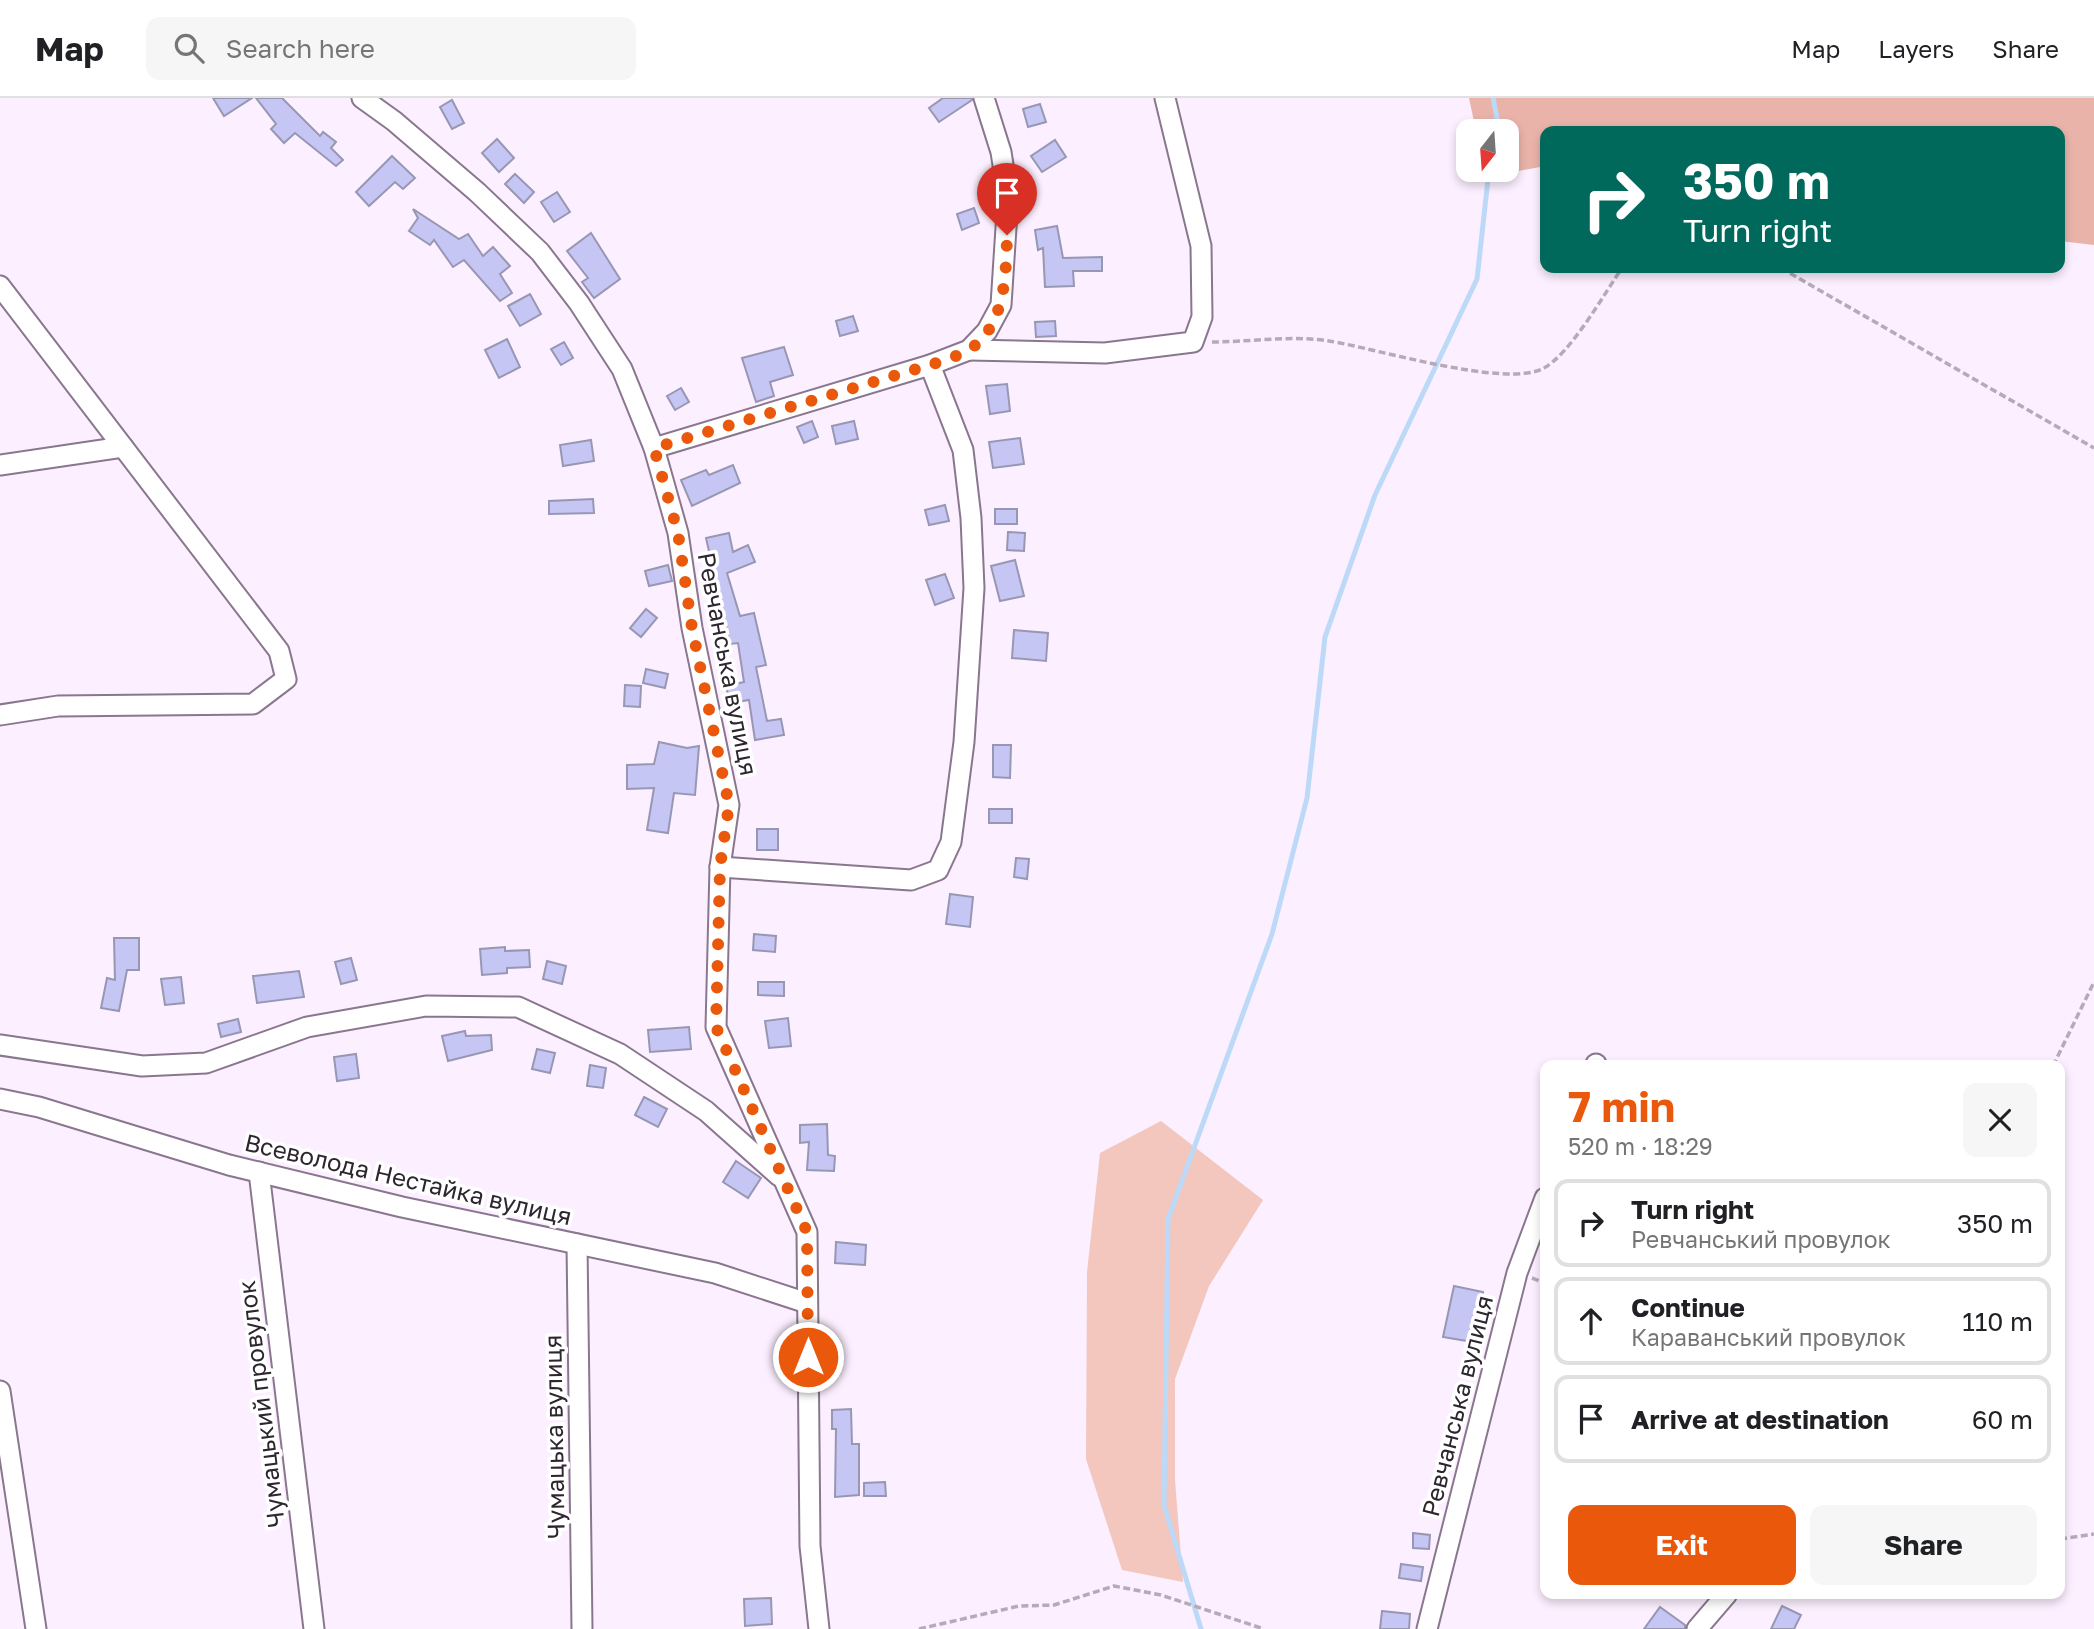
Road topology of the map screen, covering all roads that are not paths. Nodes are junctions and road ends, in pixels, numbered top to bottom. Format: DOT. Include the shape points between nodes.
graph roads {
  1 [pos="362,98"];
  2 [pos="984,98"];
  3 [pos="1165,98"];
  4 [pos="0,286"];
  5 [pos="969,350"];
  6 [pos="930,365"];
  7 [pos="123,447"];
  8 [pos="654,448"];
  9 [pos="0,465"];
  10 [pos="0,715"];
  11 [pos="720,867"];
  12 [pos="0,1045"];
  13 [pos="0,1099"];
  14 [pos="259,1172"];
  15 [pos="785,1182"];
  16 [pos="1540,1211"];
  17 [pos="577,1244"];
  18 [pos="807,1303"];
  19 [pos="0,1391"];
  20 [pos="1723,1599"];
  21 [pos="36,1629"];
  22 [pos="314,1629"];
  23 [pos="582,1629"];
  24 [pos="819,1629"];
  25 [pos="1427,1629"];
  26 [pos="1697,1629"];
  1 -- 8 [label="street, Ревчанська вулиця" via="477,192 540,252 622,369"];
  2 -- 5 [label="street" via="1001,152 1008,197 1006,254 1001,305 987,331"];
  3 -- 5 [label="street" via="1201,246 1202,317 1193,342 1105,353"];
  4 -- 7 [label="street"];
  5 -- 6 [label="street"];
  6 -- 8 [label="street"];
  6 -- 11 [label="street" via="963,450 971,518 974,588 964,742 951,842 937,870 911,880"];
  7 -- 9 [label="street"];
  7 -- 10 [label="street" via="279,651 286,679 253,704 58,706"];
  8 -- 11 [label="street, Ревчанська вулиця" via="678,533 692,628 729,805"];
  11 -- 15 [label="street, Ревчанська вулиця" via="716,1027"];
  12 -- 15 [label="street" via="142,1066 206,1063 307,1027 426,1006 518,1007 620,1054 706,1111"];
  13 -- 14 [label="street, Всеволода Нестайка вулиця"];
  14 -- 17 [label="street, Всеволода Нестайка вулиця"];
  14 -- 22 [label="street, Чумацький провулок"];
  15 -- 18 [label="street, Ревчанська вулиця" via="807,1232"];
  16 -- 25 [label="street, Ревчанська вулиця" via="1517,1273"];
  17 -- 18 [label="street, Всеволода Нестайка вулиця" via="715,1273"];
  17 -- 23 [label="street, Чумацька вулиця"];
  18 -- 24 [label="street, Ревчанська вулиця" via="810,1546"];
  19 -- 21 [label="street"];
  20 -- 26 [label="street"];
}
